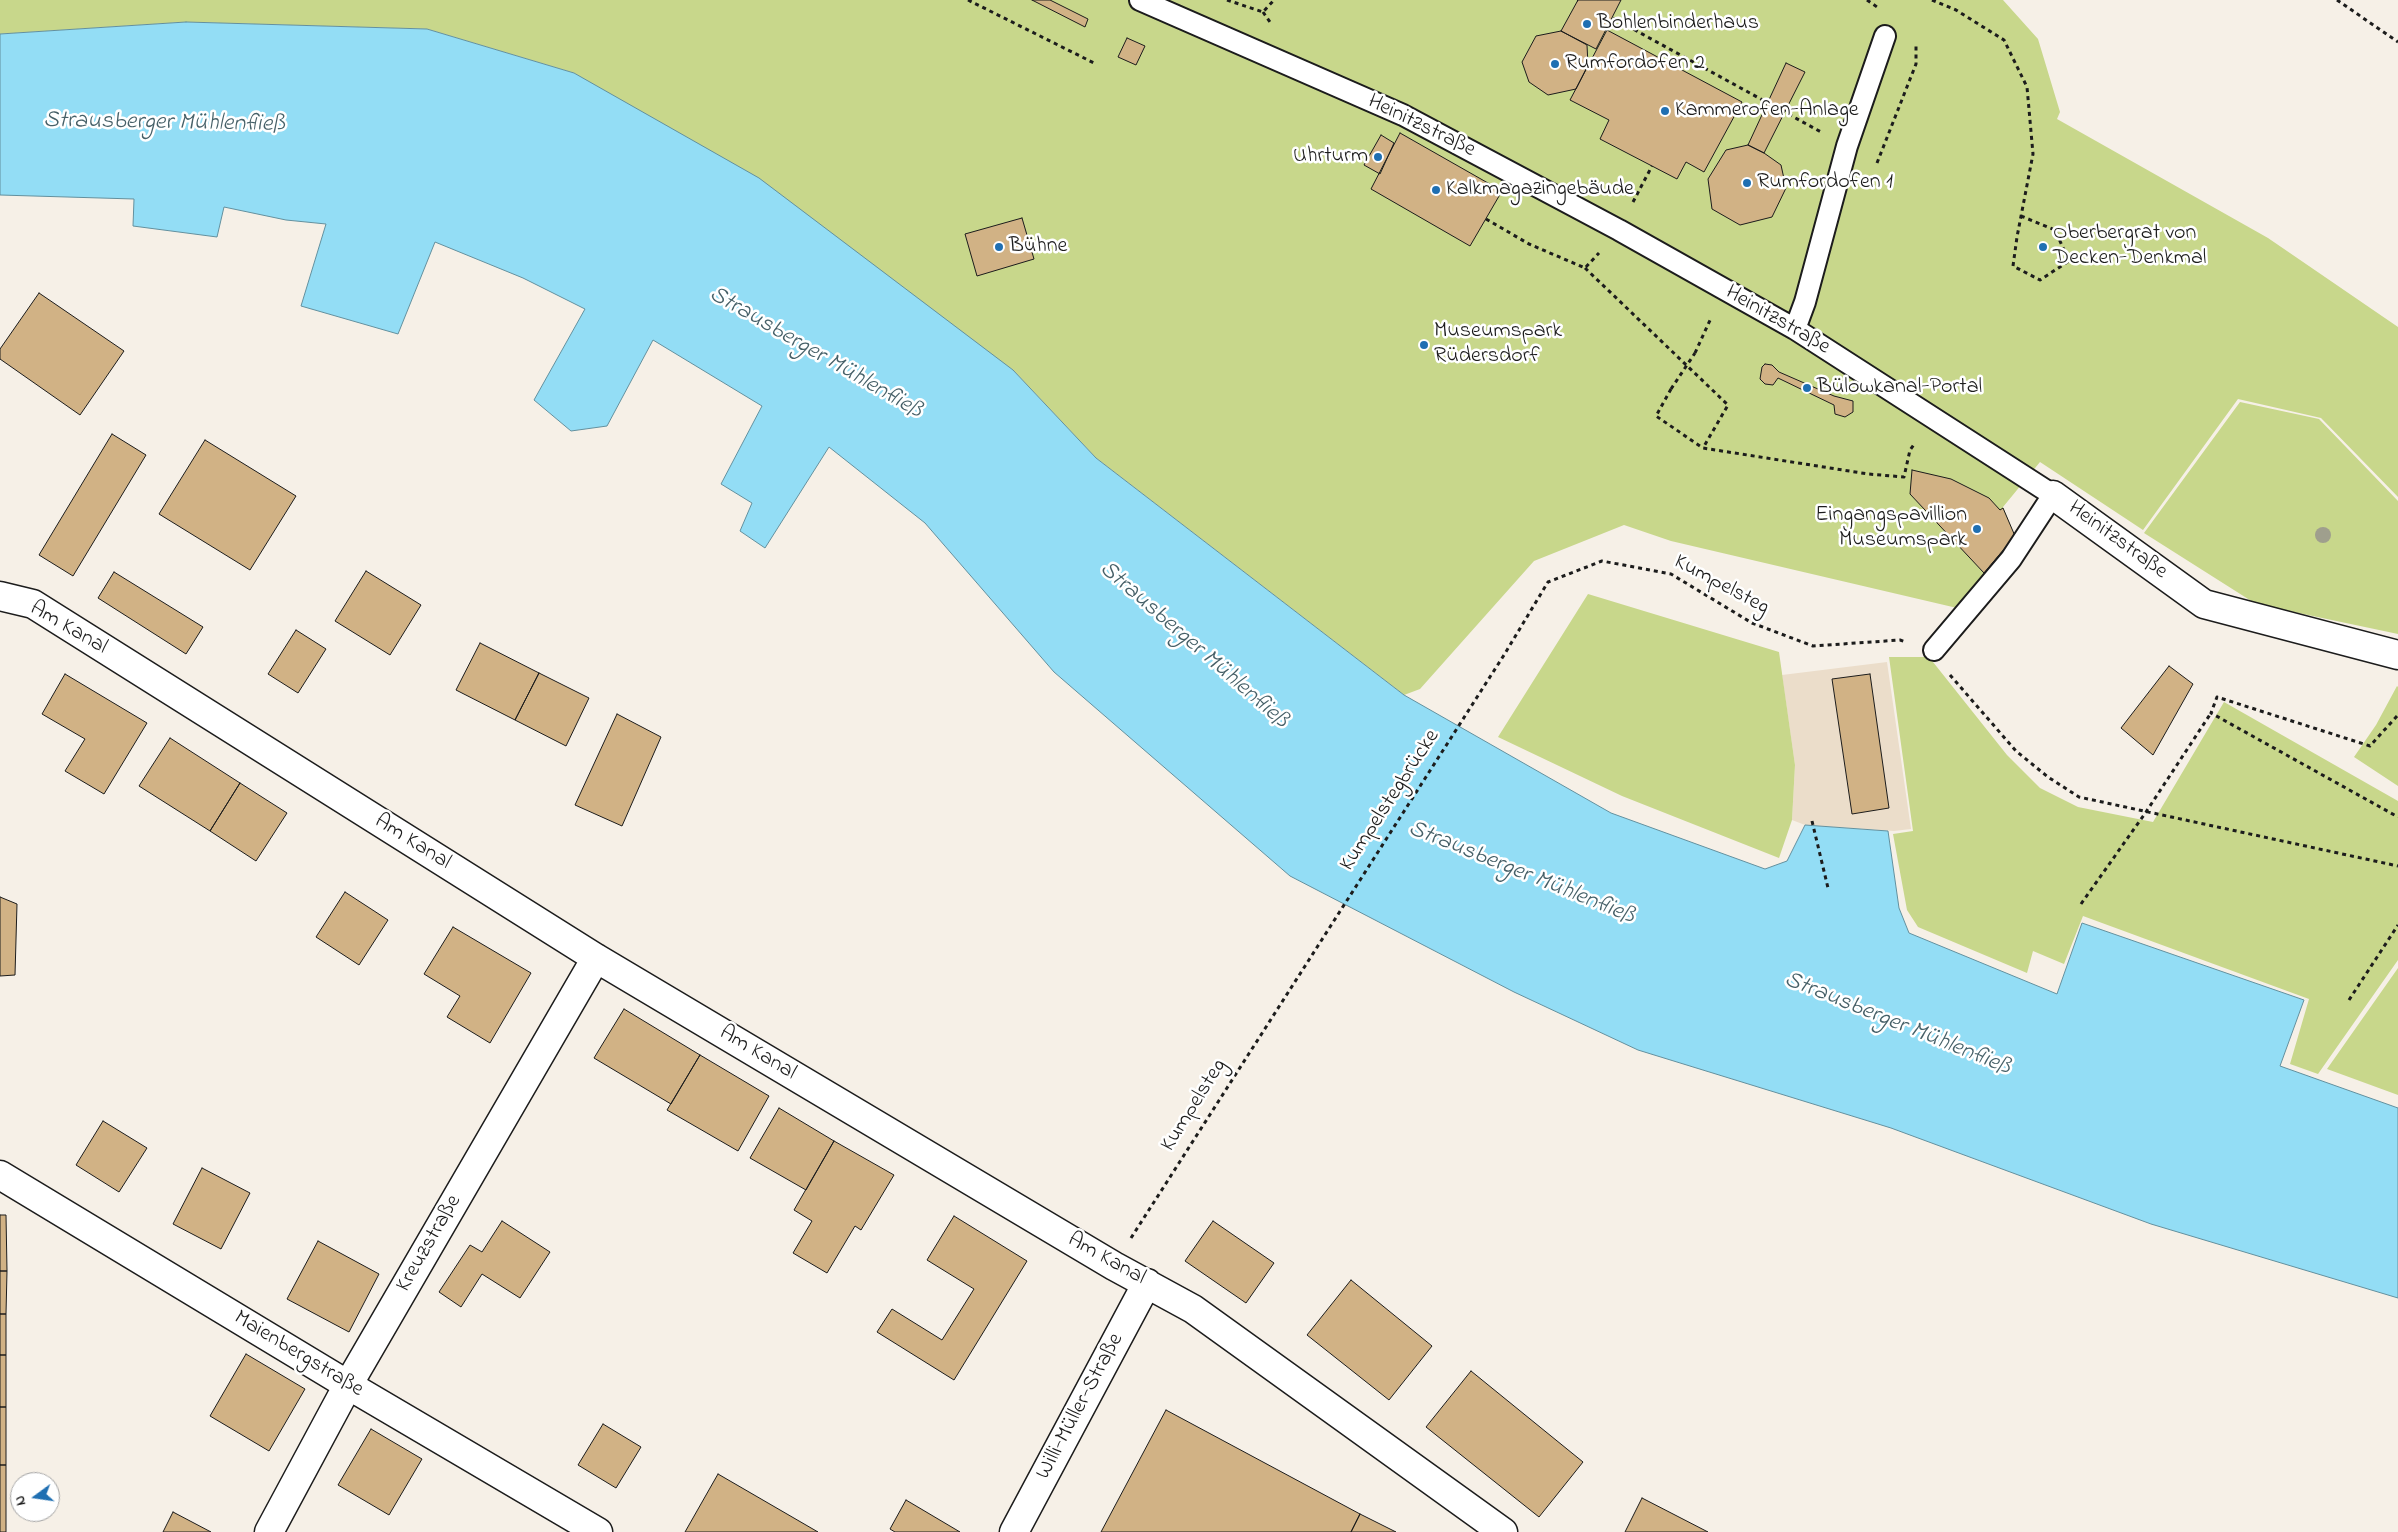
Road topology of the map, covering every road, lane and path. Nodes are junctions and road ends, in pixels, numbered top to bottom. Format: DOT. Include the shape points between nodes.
graph roads {
  1 [pos="968,0"];
  2 [pos="1140,0"];
  3 [pos="1227,0"];
  4 [pos="1245,0"];
  5 [pos="1274,0"];
  6 [pos="1932,0"];
  7 [pos="2337,0"];
  8 [pos="1246,6"];
  9 [pos="1613,18"];
  10 [pos="1885,36"];
  11 [pos="2398,42"];
  12 [pos="1094,63"];
  13 [pos="1847,146"];
  14 [pos="1652,166"];
  15 [pos="2021,216"];
  16 [pos="1486,219"];
  17 [pos="1619,230"];
  18 [pos="1585,268"];
  19 [pos="1724,290"];
  20 [pos="1795,329"];
  21 [pos="1703,448"];
  22 [pos="1904,477"];
  23 [pos="2053,495"];
  24 [pos="0,596"];
  25 [pos="1934,650"];
  26 [pos="1504,655"];
  27 [pos="2398,655"];
  28 [pos="2211,713"];
  29 [pos="2397,716"];
  30 [pos="2146,812"];
  31 [pos="2398,817"];
  32 [pos="1812,822"];
  33 [pos="2398,866"];
  34 [pos="1828,888"];
  35 [pos="2081,904"];
  36 [pos="2398,925"];
  37 [pos="596,958"];
  38 [pos="1305,964"];
  39 [pos="2349,1000"];
  40 [pos="0,1175"];
  41 [pos="1114,1266"];
  42 [pos="1147,1283"];
  43 [pos="348,1385"];
  44 [pos="269,1532"];
  45 [pos="598,1532"];
  46 [pos="1014,1532"];
  47 [pos="1503,1532"];
  1 -- 12 [label="path"];
  2 -- 17 [label="lane, Heinitzstraße" via="1403,115"];
  3 -- 8 [label="path"];
  4 -- 8 [label="path"];
  5 -- 8 [label="path" via="1263,12"];
  6 -- 15 [label="path" via="1956,10 2004,40 2027,87 2034,154"];
  7 -- 11 [label="path"];
  9 -- 13 [label="path"];
  10 -- 13 [label="lane"];
  13 -- 20 [label="lane"];
  14 -- 17 [label="path"];
  15 -- 15 [label="path" via="2055,230 2069,261 2040,280 2013,266"];
  16 -- 18 [label="path" via="1529,244"];
  17 -- 18 [label="path"];
  17 -- 19 [label="lane, Heinitzstraße"];
  18 -- 21 [label="path" via="1728,405"];
  19 -- 20 [label="lane, Heinitzstraße"];
  19 -- 21 [label="path, bridge" via="1695,353 1656,416"];
  20 -- 23 [label="lane, Heinitzstraße"];
  21 -- 22 [label="path"];
  23 -- 25 [label="lane" via="2011,559"];
  23 -- 27 [label="street, Heinitzstraße" via="2204,604"];
  24 -- 37 [label="street, Am Kanal" via="32,604"];
  25 -- 26 [label="path, Kumpelsteg" via="1900,640 1813,646 1752,623 1671,574 1602,562 1548,582"];
  25 -- 30 [label="path" via="1948,673 2016,751 2048,777 2078,797"];
  26 -- 38 [label="path, Kumpelstegbrücke"];
  28 -- 29 [label="path" via="2217,697 2370,746"];
  28 -- 30 [label="path"];
  28 -- 31 [label="path"];
  30 -- 33 [label="path"];
  30 -- 35 [label="path"];
  32 -- 34 [label="path"];
  36 -- 39 [label="path"];
  37 -- 41 [label="street, Am Kanal"];
  37 -- 43 [label="street, Kreuzstraße"];
  38 -- 41 [label="path, Kumpelsteg"];
  40 -- 43 [label="street, Maienbergstraße"];
  41 -- 42 [label="street, Am Kanal"];
  42 -- 46 [label="street, Willi-Müller-Straße"];
  42 -- 47 [label="street, Am Kanal" via="1193,1309"];
  43 -- 44 [label="street, Kreuzstraße"];
  43 -- 45 [label="street, Maienbergstraße"];
}
